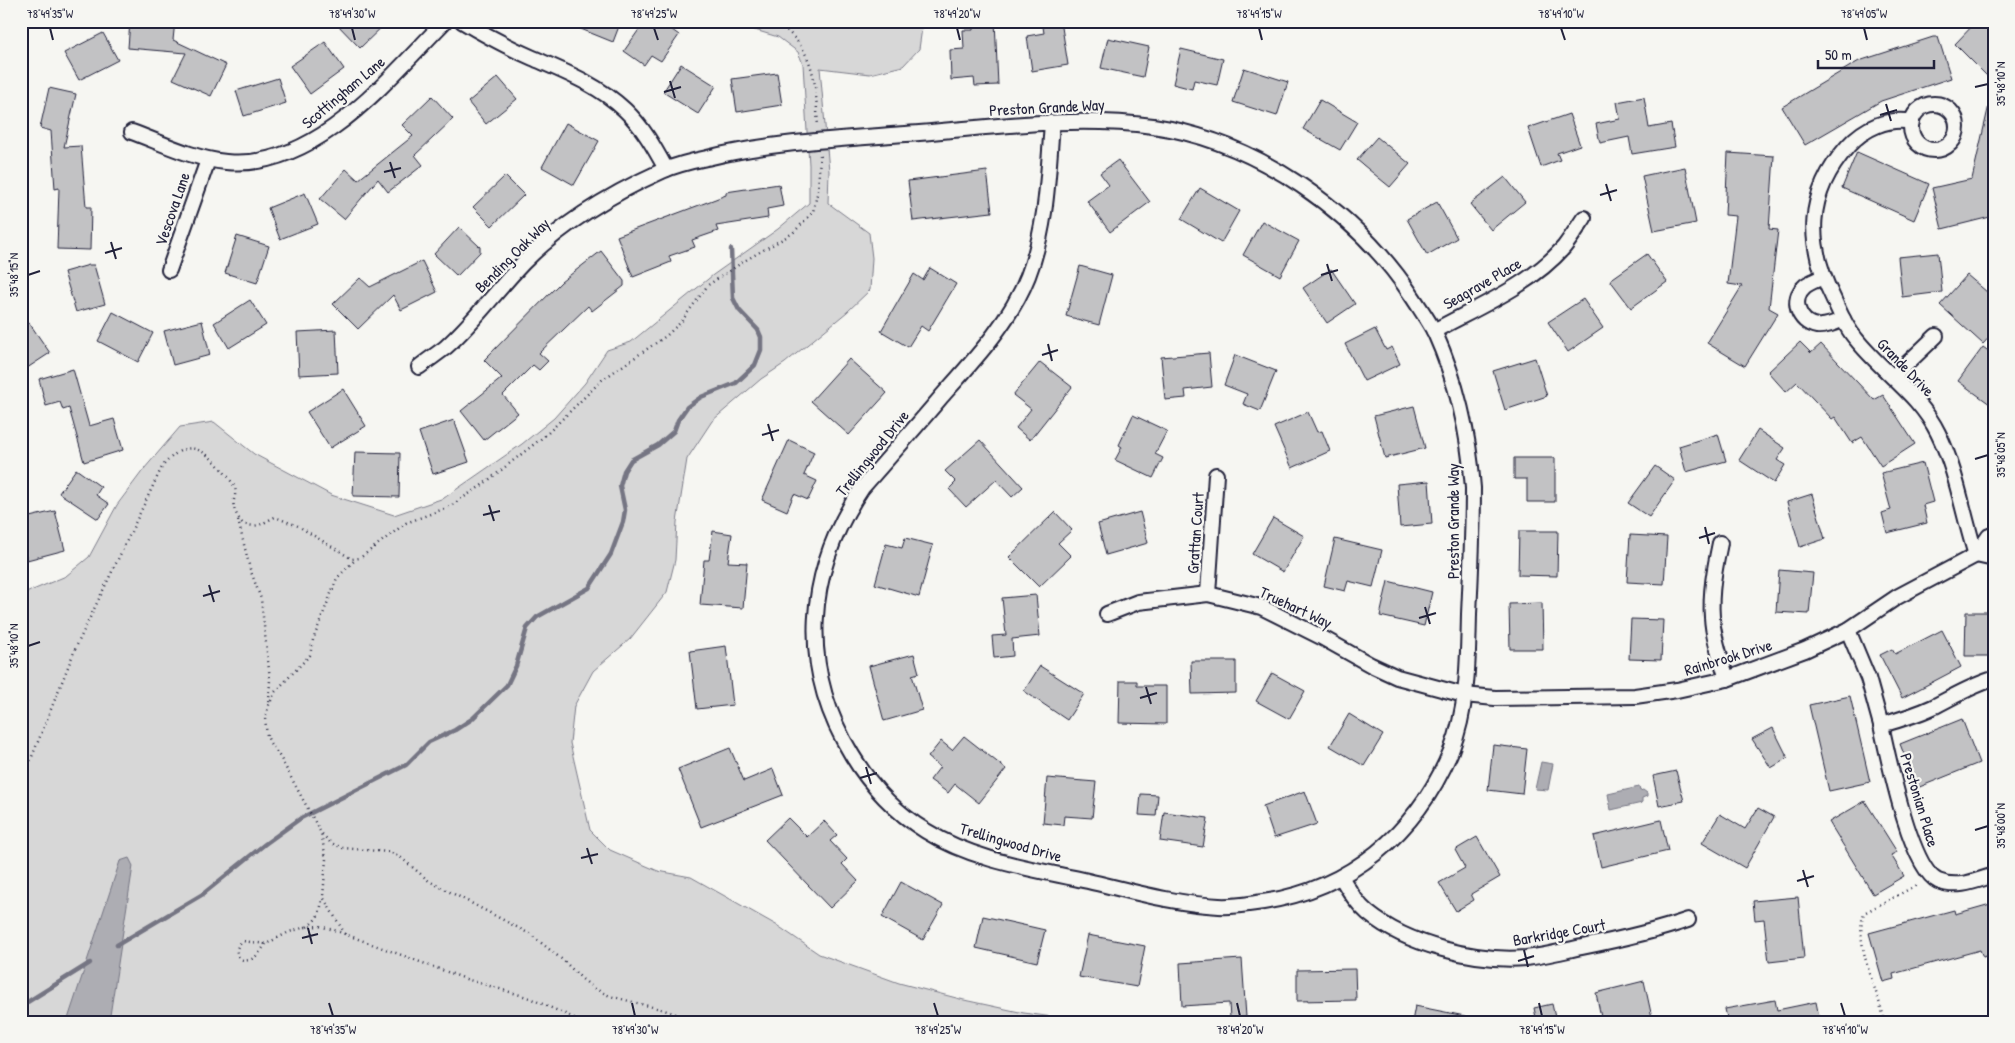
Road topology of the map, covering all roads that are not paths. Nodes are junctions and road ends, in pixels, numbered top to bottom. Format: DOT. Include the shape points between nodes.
graph roads {
  1 [pos="445,21"];
  2 [pos="462,21"];
  3 [pos="1052,122"];
  4 [pos="1912,122"];
  5 [pos="132,132"];
  6 [pos="208,160"];
  7 [pos="666,169"];
  8 [pos="1584,218"];
  9 [pos="169,270"];
  10 [pos="1823,277"];
  11 [pos="1844,319"];
  12 [pos="1434,331"];
  13 [pos="1936,336"];
  14 [pos="419,367"];
  15 [pos="1893,376"];
  16 [pos="1216,475"];
  17 [pos="1994,535"];
  18 [pos="1720,542"];
  19 [pos="1976,556"];
  20 [pos="1994,559"];
  21 [pos="1208,594"];
  22 [pos="1107,614"];
  23 [pos="1848,630"];
  24 [pos="1727,679"];
  25 [pos="1994,679"];
  26 [pos="1464,696"];
  27 [pos="1881,725"];
  28 [pos="1994,875"];
  29 [pos="1341,877"];
  30 [pos="1688,920"];
  1 -- 6 [label="street, Scottingham Lane" via="366,100 303,147 258,162"];
  2 -- 7 [label="street" via="494,40 589,83 608,96 638,123"];
  3 -- 7 [label="street, Preston Grande Way" via="819,140 740,150"];
  3 -- 12 [label="street, Preston Grande Way" via="1114,122 1157,127 1234,150 1272,168 1303,187 1359,231 1386,260"];
  3 -- 29 [label="street, Trellingwood Drive" via="1041,230 1028,276 1016,300 984,348 862,488 836,532 822,572 815,617 818,666 830,712 844,742 870,782 924,830 967,851 1014,865 1129,890 1220,906 1293,897"];
  4 -- 10 [label="street, Grande Drive" via="1881,123 1866,131 1837,158 1826,176 1816,207 1813,234"];
  5 -- 6 [label="street, Scottingham Lane"];
  6 -- 9 [label="street, Vescova Lane"];
  7 -- 14 [label="street, Bending Oak Way" via="604,200 561,229 524,262 446,347"];
  8 -- 12 [label="street, Seagrave Place" via="1564,247 1537,271 1506,292"];
  10 -- 11 [label="street, Grande Drive"];
  10 -- 11 [label="street" via="1805,286 1798,294 1799,313 1806,322 1815,326 1826,326"];
  11 -- 15 [label="street, Grande Drive" via="1854,338"];
  12 -- 26 [label="street, Preston Grande Way" via="1461,405 1472,462 1473,527"];
  13 -- 15 [label="street"];
  15 -- 19 [label="street, Grande Drive" via="1930,417 1948,455"];
  16 -- 21 [label="street, Grattan Court"];
  17 -- 19 [label="street, Rainbrook Drive" via="1989,536"];
  18 -- 24 [label="street" via="1712,590 1712,617"];
  19 -- 20 [label="street"];
  19 -- 23 [label="street, Rainbrook Drive" via="1898,597"];
  21 -- 22 [label="street, Truehart Way" via="1138,602"];
  21 -- 26 [label="street, Truehart Way" via="1261,607 1397,677"];
  23 -- 24 [label="street, Rainbrook Drive"];
  23 -- 27 [label="street, Prestonian Place" via="1868,678"];
  24 -- 26 [label="street, Rainbrook Drive" via="1635,696"];
  25 -- 27 [label="street" via="1906,719"];
  26 -- 29 [label="street, Trellingwood Drive" via="1457,734 1427,797 1412,818 1378,852"];
  27 -- 28 [label="street, Prestonian Place" via="1897,794 1917,854 1931,876 1951,885"];
  29 -- 30 [label="street, Barkridge Court" via="1357,903 1404,935 1432,946 1497,958 1526,958 1558,952 1662,929"];
}
